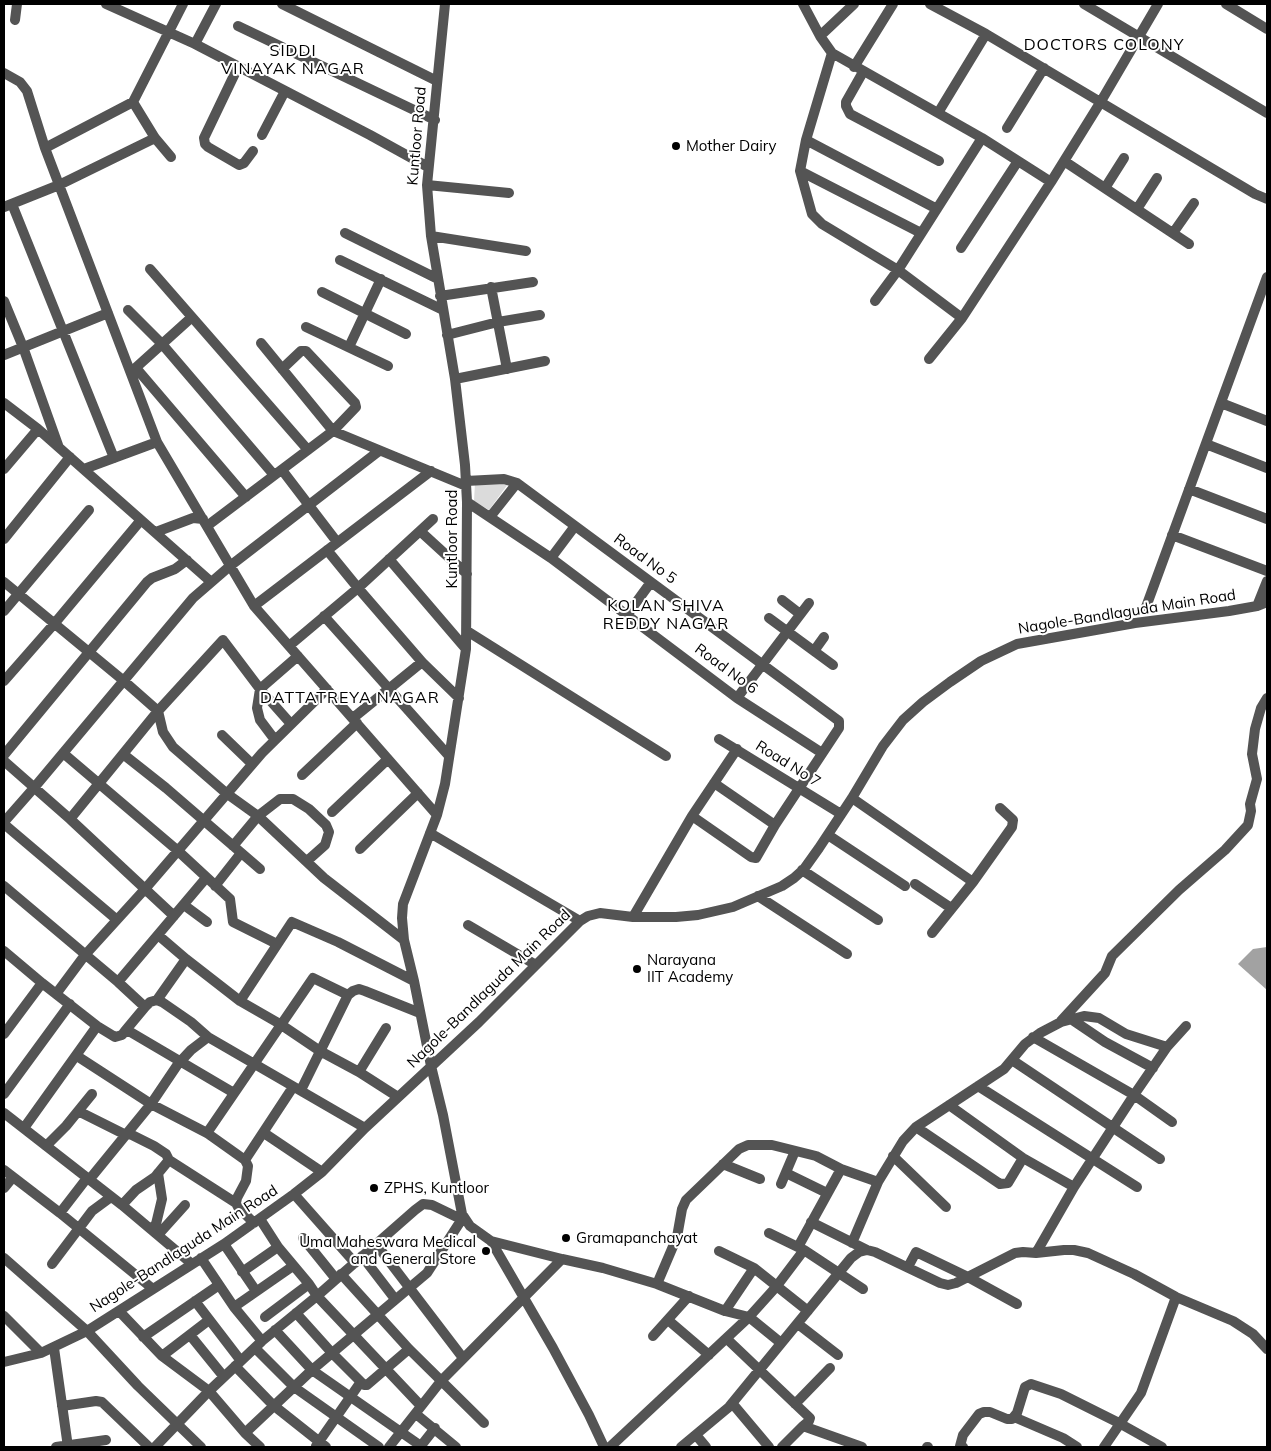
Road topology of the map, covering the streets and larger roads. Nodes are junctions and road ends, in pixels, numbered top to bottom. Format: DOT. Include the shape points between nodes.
graph roads {
  1 [pos="17,4"];
  2 [pos="106,4"];
  3 [pos="183,4"];
  4 [pos="216,4"];
  5 [pos="282,4"];
  6 [pos="446,4"];
  7 [pos="803,4"];
  8 [pos="854,4"];
  9 [pos="893,4"];
  10 [pos="930,4"];
  11 [pos="1084,4"];
  12 [pos="1158,4"];
  13 [pos="1226,4"];
  14 [pos="15,20"];
  15 [pos="238,26"];
  16 [pos="1267,29"];
  17 [pos="168,31"];
  18 [pos="986,34"];
  19 [pos="820,36"];
  20 [pos="1138,37"];
  21 [pos="195,44"];
  22 [pos="832,53"];
  23 [pos="238,67"];
  24 [pos="1044,68"];
  25 [pos="858,69"];
  26 [pos="4,73"];
  27 [pos="437,81"];
  28 [pos="285,92"];
  29 [pos="132,102"];
  30 [pos="1100,103"];
  31 [pos="938,113"];
  32 [pos="1267,113"];
  33 [pos="435,120"];
  34 [pos="1007,128"];
  35 [pos="262,135"];
  36 [pos="155,138"];
  37 [pos="982,138"];
  38 [pos="806,140"];
  39 [pos="45,148"];
  40 [pos="253,151"];
  41 [pos="171,157"];
  42 [pos="1124,158"];
  43 [pos="940,161"];
  44 [pos="1018,161"];
  45 [pos="1064,161"];
  46 [pos="428,167"];
  47 [pos="800,171"];
  48 [pos="1157,178"];
  49 [pos="1051,182"];
  50 [pos="59,185"];
  51 [pos="427,185"];
  52 [pos="1105,188"];
  53 [pos="509,193"];
  54 [pos="1267,199"];
  55 [pos="1194,203"];
  56 [pos="8,206"];
  57 [pos="937,209"];
  58 [pos="1137,209"];
  59 [pos="345,233"];
  60 [pos="921,233"];
  61 [pos="1173,233"];
  62 [pos="431,236"];
  63 [pos="1189,244"];
  64 [pos="961,248"];
  65 [pos="526,251"];
  66 [pos="340,260"];
  67 [pos="150,269"];
  68 [pos="898,270"];
  69 [pos="1267,277"];
  70 [pos="381,279"];
  71 [pos="438,279"];
  72 [pos="532,282"];
  73 [pos="491,287"];
  74 [pos="322,292"];
  75 [pos="440,296"];
  76 [pos="4,301"];
  77 [pos="875,301"];
  78 [pos="128,310"];
  79 [pos="443,310"];
  80 [pos="365,313"];
  81 [pos="108,314"];
  82 [pos="540,315"];
  83 [pos="192,317"];
  84 [pos="962,318"];
  85 [pos="498,322"];
  86 [pos="306,327"];
  87 [pos="64,331"];
  88 [pos="406,334"];
  89 [pos="447,335"];
  90 [pos="261,343"];
  91 [pos="162,344"];
  92 [pos="23,347"];
  93 [pos="349,347"];
  94 [pos="4,355"];
  95 [pos="929,359"];
  96 [pos="546,361"];
  97 [pos="388,366"];
  98 [pos="282,368"];
  99 [pos="507,369"];
  100 [pos="133,370"];
  101 [pos="455,379"];
  102 [pos="1221,402"];
  103 [pos="4,403"];
  104 [pos="1267,421"];
  105 [pos="38,429"];
  106 [pos="333,431"];
  107 [pos="157,442"];
  108 [pos="1206,444"];
  109 [pos="59,448"];
  110 [pos="308,450"];
  111 [pos="379,451"];
  112 [pos="70,457"];
  113 [pos="114,458"];
  114 [pos="1267,468"];
  115 [pos="4,469"];
  116 [pos="84,469"];
  117 [pos="431,471"];
  118 [pos="278,472"];
  119 [pos="466,484"];
  120 [pos="517,484"];
  121 [pos="1189,489"];
  122 [pos="246,497"];
  123 [pos="468,502"];
  124 [pos="309,504"];
  125 [pos="89,510"];
  126 [pos="490,517"];
  127 [pos="434,519"];
  128 [pos="1267,519"];
  129 [pos="141,520"];
  130 [pos="205,523"];
  131 [pos="575,526"];
  132 [pos="420,531"];
  133 [pos="156,532"];
  134 [pos="1172,535"];
  135 [pos="4,539"];
  136 [pos="337,542"];
  137 [pos="327,550"];
  138 [pos="551,558"];
  139 [pos="389,559"];
  140 [pos="187,560"];
  141 [pos="230,566"];
  142 [pos="1267,571"];
  143 [pos="467,574"];
  144 [pos="210,581"];
  145 [pos="1267,581"];
  146 [pos="4,582"];
  147 [pos="651,582"];
  148 [pos="358,588"];
  149 [pos="18,594"];
  150 [pos="782,600"];
  151 [pos="1267,602"];
  152 [pos="809,603"];
  153 [pos="254,606"];
  154 [pos="1257,606"];
  155 [pos="1146,607"];
  156 [pos="4,611"];
  157 [pos="800,614"];
  158 [pos="627,615"];
  159 [pos="324,616"];
  160 [pos="770,618"];
  161 [pos="54,624"];
  162 [pos="467,631"];
  163 [pos="787,631"];
  164 [pos="824,636"];
  165 [pos="289,646"];
  166 [pos="466,649"];
  167 [pos="814,651"];
  168 [pos="89,653"];
  169 [pos="298,656"];
  170 [pos="422,662"];
  171 [pos="763,664"];
  172 [pos="833,665"];
  173 [pos="4,681"];
  174 [pos="124,681"];
  175 [pos="388,688"];
  176 [pos="260,689"];
  177 [pos="327,689"];
  178 [pos="459,698"];
  179 [pos="738,698"];
  180 [pos="1267,698"];
  181 [pos="158,711"];
  182 [pos="355,721"];
  183 [pos="291,724"];
  184 [pos="222,736"];
  185 [pos="719,739"];
  186 [pos="275,740"];
  187 [pos="736,749"];
  188 [pos="63,753"];
  189 [pos="822,753"];
  190 [pos="123,754"];
  191 [pos="4,755"];
  192 [pos="449,756"];
  193 [pos="666,756"];
  194 [pos="388,759"];
  195 [pos="4,762"];
  196 [pos="252,764"];
  197 [pos="302,775"];
  198 [pos="714,783"];
  199 [pos="100,784"];
  200 [pos="800,788"];
  201 [pos="34,789"];
  202 [pos="226,793"];
  203 [pos="418,793"];
  204 [pos="852,798"];
  205 [pos="1000,808"];
  206 [pos="332,812"];
  207 [pos="841,814"];
  208 [pos="437,815"];
  209 [pos="258,816"];
  210 [pos="692,816"];
  211 [pos="70,819"];
  212 [pos="203,820"];
  213 [pos="4,823"];
  214 [pos="775,826"];
  215 [pos="430,833"];
  216 [pos="828,835"];
  217 [pos="237,849"];
  218 [pos="360,849"];
  219 [pos="177,850"];
  220 [pos="306,862"];
  221 [pos="260,869"];
  222 [pos="802,870"];
  223 [pos="206,878"];
  224 [pos="972,882"];
  225 [pos="4,886"];
  226 [pos="215,886"];
  227 [pos="145,889"];
  228 [pos="758,896"];
  229 [pos="184,905"];
  230 [pos="951,908"];
  231 [pos="174,916"];
  232 [pos="633,916"];
  233 [pos="116,919"];
  234 [pos="878,920"];
  235 [pos="580,921"];
  236 [pos="208,922"];
  237 [pos="468,925"];
  238 [pos="932,933"];
  239 [pos="158,935"];
  240 [pos="404,940"];
  241 [pos="277,944"];
  242 [pos="4,951"];
  243 [pos="847,954"];
  244 [pos="85,955"];
  245 [pos="186,959"];
  246 [pos="536,965"];
  247 [pos="414,981"];
  248 [pos="118,982"];
  249 [pos="42,983"];
  250 [pos="56,994"];
  251 [pos="348,995"];
  252 [pos="157,1000"];
  253 [pos="240,1001"];
  254 [pos="70,1004"];
  255 [pos="145,1006"];
  256 [pos="420,1013"];
  257 [pos="1066,1020"];
  258 [pos="280,1024"];
  259 [pos="98,1026"];
  260 [pos="1186,1026"];
  261 [pos="386,1028"];
  262 [pos="127,1030"];
  263 [pos="4,1034"];
  264 [pos="208,1037"];
  265 [pos="1033,1037"];
  266 [pos="1167,1047"];
  267 [pos="320,1051"];
  268 [pos="76,1056"];
  269 [pos="1012,1060"];
  270 [pos="181,1061"];
  271 [pos="253,1063"];
  272 [pos="431,1066"];
  273 [pos="1153,1068"];
  274 [pos="359,1072"];
  275 [pos="978,1086"];
  276 [pos="297,1088"];
  277 [pos="234,1093"];
  278 [pos="4,1094"];
  279 [pos="92,1094"];
  280 [pos="1134,1095"];
  281 [pos="398,1097"];
  282 [pos="151,1104"];
  283 [pos="949,1105"];
  284 [pos="78,1111"];
  285 [pos="5,1115"];
  286 [pos="1172,1122"];
  287 [pos="24,1128"];
  288 [pos="365,1128"];
  289 [pos="916,1128"];
  290 [pos="1113,1128"];
  291 [pos="207,1133"];
  292 [pos="264,1133"];
  293 [pos="127,1134"];
  294 [pos="46,1146"];
  295 [pos="795,1150"];
  296 [pos="894,1156"];
  297 [pos="1023,1158"];
  298 [pos="1160,1159"];
  299 [pos="169,1160"];
  300 [pos="245,1160"];
  301 [pos="1093,1160"];
  302 [pos="723,1164"];
  303 [pos="841,1169"];
  304 [pos="4,1170"];
  305 [pos="322,1172"];
  306 [pos="786,1173"];
  307 [pos="158,1174"];
  308 [pos="13,1177"];
  309 [pos="88,1179"];
  310 [pos="760,1179"];
  311 [pos="878,1182"];
  312 [pos="781,1184"];
  313 [pos="1074,1187"];
  314 [pos="1137,1187"];
  315 [pos="4,1188"];
  316 [pos="827,1193"];
  317 [pos="294,1194"];
  318 [pos="111,1197"];
  319 [pos="236,1203"];
  320 [pos="122,1205"];
  321 [pos="185,1205"];
  322 [pos="946,1207"];
  323 [pos="60,1213"];
  324 [pos="464,1220"];
  325 [pos="257,1221"];
  326 [pos="811,1222"];
  327 [pos="80,1230"];
  328 [pos="155,1232"];
  329 [pos="770,1233"];
  330 [pos="302,1238"];
  331 [pos="491,1241"];
  332 [pos="852,1243"];
  333 [pos="224,1244"];
  334 [pos="376,1244"];
  335 [pos="278,1247"];
  336 [pos="801,1248"];
  337 [pos="719,1250"];
  338 [pos="867,1250"];
  339 [pos="1036,1253"];
  340 [pos="4,1258"];
  341 [pos="562,1259"];
  342 [pos="358,1260"];
  343 [pos="197,1261"];
  344 [pos="52,1264"];
  345 [pos="292,1266"];
  346 [pos="908,1267"];
  347 [pos="754,1268"];
  348 [pos="242,1272"];
  349 [pos="840,1272"];
  350 [pos="339,1276"];
  351 [pos="968,1277"];
  352 [pos="310,1284"];
  353 [pos="657,1284"];
  354 [pos="219,1285"];
  355 [pos="409,1287"];
  356 [pos="776,1287"];
  357 [pos="153,1289"];
  358 [pos="863,1289"];
  359 [pos="256,1291"];
  360 [pos="317,1296"];
  361 [pos="690,1296"];
  362 [pos="1176,1297"];
  363 [pos="525,1298"];
  364 [pos="395,1299"];
  365 [pos="195,1301"];
  366 [pos="1016,1304"];
  367 [pos="234,1307"];
  368 [pos="119,1311"];
  369 [pos="725,1311"];
  370 [pos="808,1311"];
  371 [pos="296,1313"];
  372 [pos="376,1314"];
  373 [pos="4,1316"];
  374 [pos="265,1317"];
  375 [pos="749,1317"];
  376 [pos="209,1320"];
  377 [pos="668,1320"];
  378 [pos="798,1324"];
  379 [pos="275,1330"];
  380 [pos="87,1331"];
  381 [pos="354,1334"];
  382 [pos="190,1335"];
  383 [pos="653,1336"];
  384 [pos="143,1337"];
  385 [pos="726,1339"];
  386 [pos="781,1343"];
  387 [pos="258,1345"];
  388 [pos="54,1348"];
  389 [pos="409,1349"];
  390 [pos="1267,1350"];
  391 [pos="40,1353"];
  392 [pos="332,1353"];
  393 [pos="838,1355"];
  394 [pos="162,1356"];
  395 [pos="709,1356"];
  396 [pos="463,1358"];
  397 [pos="4,1362"];
  398 [pos="238,1364"];
  399 [pos="830,1368"];
  400 [pos="759,1369"];
  401 [pos="312,1370"];
  402 [pos="386,1370"];
  403 [pos="224,1377"];
  404 [pos="441,1382"];
  405 [pos="360,1383"];
  406 [pos="294,1387"];
  407 [pos="209,1391"];
  408 [pos="350,1397"];
  409 [pos="732,1402"];
  410 [pos="795,1404"];
  411 [pos="62,1406"];
  412 [pos="273,1406"];
  413 [pos="418,1410"];
  414 [pos="336,1417"];
  415 [pos="1014,1417"];
  416 [pos="484,1423"];
  417 [pos="1119,1423"];
  418 [pos="178,1425"];
  419 [pos="803,1426"];
  420 [pos="435,1428"];
  421 [pos="400,1432"];
  422 [pos="245,1433"];
  423 [pos="696,1435"];
  424 [pos="106,1440"];
  425 [pos="320,1445"];
  426 [pos="68,1446"];
  427 [pos="56,1447"];
  428 [pos="149,1447"];
  429 [pos="155,1447"];
  430 [pos="201,1447"];
  431 [pos="260,1447"];
  432 [pos="379,1447"];
  433 [pos="389,1447"];
  434 [pos="420,1447"];
  435 [pos="456,1447"];
  436 [pos="604,1447"];
  437 [pos="610,1447"];
  438 [pos="681,1447"];
  439 [pos="706,1447"];
  440 [pos="769,1447"];
  441 [pos="782,1447"];
  442 [pos="862,1447"];
  443 [pos="963,1447"];
  444 [pos="1077,1447"];
  445 [pos="1104,1447"];
  446 [pos="1162,1447"];
  1 -- 14 [label="street"];
  2 -- 17 [label="street"];
  3 -- 17 [label="street"];
  4 -- 21 [label="street"];
  5 -- 27 [label="street"];
  6 -- 27 [label="street, Kuntloor Road"];
  7 -- 19 [label="street"];
  8 -- 19 [label="street"];
  9 -- 25 [label="street"];
  10 -- 18 [label="street"];
  11 -- 20 [label="street"];
  12 -- 20 [label="street"];
  13 -- 16 [label="street"];
  15 -- 33 [label="street"];
  17 -- 21 [label="street"];
  17 -- 29 [label="street"];
  18 -- 24 [label="street"];
  18 -- 31 [label="street"];
  19 -- 22 [label="street"];
  20 -- 30 [label="street"];
  20 -- 32 [label="street"];
  21 -- 23 [label="street"];
  22 -- 25 [label="street"];
  22 -- 38 [label="street"];
  23 -- 28 [label="street"];
  23 -- 40 [label="street" via="204,138 205,144 238,164 244,163"];
  24 -- 30 [label="street"];
  24 -- 34 [label="street"];
  25 -- 31 [label="street"];
  25 -- 43 [label="street" via="846,102 850,114"];
  26 -- 39 [label="street" via="20,82 27,91"];
  27 -- 33 [label="street, Kuntloor Road"];
  28 -- 35 [label="street"];
  28 -- 46 [label="street"];
  29 -- 36 [label="street"];
  29 -- 39 [label="street"];
  30 -- 45 [label="street"];
  30 -- 54 [label="street"];
  31 -- 37 [label="street"];
  33 -- 46 [label="street, Kuntloor Road"];
  36 -- 41 [label="street"];
  36 -- 50 [label="street"];
  37 -- 44 [label="street"];
  37 -- 57 [label="street"];
  38 -- 47 [label="street"];
  38 -- 57 [label="street"];
  39 -- 50 [label="street"];
  42 -- 52 [label="street"];
  44 -- 49 [label="street"];
  44 -- 64 [label="street"];
  45 -- 49 [label="street"];
  45 -- 52 [label="street"];
  46 -- 51 [label="street, Kuntloor Road"];
  47 -- 60 [label="street"];
  47 -- 68 [label="street" via="812,214 822,224"];
  48 -- 58 [label="street"];
  49 -- 84 [label="street"];
  50 -- 56 [label="street"];
  50 -- 81 [label="street"];
  51 -- 53 [label="street"];
  51 -- 62 [label="street, Kuntloor Road"];
  52 -- 58 [label="street"];
  55 -- 61 [label="street"];
  56 -- 87 [label="street"];
  57 -- 60 [label="street"];
  58 -- 61 [label="street"];
  59 -- 71 [label="street"];
  60 -- 68 [label="street"];
  61 -- 63 [label="street"];
  62 -- 65 [label="street"];
  62 -- 71 [label="street, Kuntloor Road"];
  66 -- 70 [label="street"];
  67 -- 83 [label="street"];
  68 -- 77 [label="street"];
  68 -- 84 [label="street"];
  69 -- 102 [label="street"];
  70 -- 79 [label="street"];
  70 -- 80 [label="street"];
  71 -- 75 [label="street, Kuntloor Road"];
  72 -- 73 [label="street"];
  73 -- 75 [label="street"];
  73 -- 85 [label="street"];
  74 -- 80 [label="street"];
  75 -- 79 [label="street, Kuntloor Road"];
  76 -- 92 [label="street"];
  78 -- 91 [label="street"];
  79 -- 89 [label="street, Kuntloor Road"];
  80 -- 88 [label="street"];
  80 -- 93 [label="street"];
  81 -- 87 [label="street"];
  81 -- 100 [label="street"];
  82 -- 85 [label="street"];
  83 -- 91 [label="street"];
  83 -- 110 [label="street"];
  84 -- 95 [label="street"];
  85 -- 89 [label="street"];
  85 -- 99 [label="street"];
  86 -- 93 [label="street"];
  87 -- 92 [label="street"];
  87 -- 113 [label="street"];
  89 -- 101 [label="street, Kuntloor Road"];
  90 -- 98 [label="street"];
  91 -- 100 [label="street"];
  91 -- 118 [label="street"];
  92 -- 94 [label="street"];
  92 -- 109 [label="street"];
  93 -- 97 [label="street"];
  96 -- 99 [label="street"];
  98 -- 106 [label="street"];
  98 -- 106 [label="street" via="306,351 355,403 356,407"];
  99 -- 101 [label="street"];
  100 -- 107 [label="street"];
  100 -- 122 [label="street"];
  101 -- 119 [label="street, Kuntloor Road"];
  102 -- 104 [label="street"];
  102 -- 108 [label="street"];
  103 -- 105 [label="street"];
  105 -- 109 [label="street"];
  105 -- 115 [label="street"];
  106 -- 110 [label="street"];
  106 -- 111 [label="street"];
  107 -- 113 [label="street"];
  107 -- 130 [label="street"];
  108 -- 114 [label="street"];
  108 -- 121 [label="street"];
  109 -- 112 [label="street"];
  110 -- 118 [label="street"];
  111 -- 117 [label="street"];
  111 -- 124 [label="street"];
  112 -- 116 [label="street"];
  112 -- 135 [label="street"];
  113 -- 116 [label="street"];
  116 -- 129 [label="street"];
  117 -- 119 [label="street"];
  117 -- 136 [label="street"];
  118 -- 122 [label="street"];
  118 -- 124 [label="street"];
  119 -- 120 [label="street, Road No 5" via="504,479"];
  119 -- 123 [label="street, Kuntloor Road"];
  120 -- 126 [label="street"];
  120 -- 131 [label="street, Road No 5"];
  121 -- 128 [label="street"];
  121 -- 134 [label="street"];
  122 -- 130 [label="street"];
  123 -- 126 [label="street, Road No 6"];
  123 -- 143 [label="street, Kuntloor Road"];
  124 -- 136 [label="street"];
  124 -- 141 [label="street"];
  125 -- 149 [label="street"];
  126 -- 138 [label="street, Road No 6"];
  127 -- 132 [label="street"];
  129 -- 133 [label="street"];
  129 -- 161 [label="street"];
  130 -- 133 [label="street" via="193,518"];
  130 -- 141 [label="street"];
  131 -- 138 [label="street"];
  131 -- 147 [label="street, Road No 5"];
  132 -- 139 [label="street"];
  132 -- 143 [label="street"];
  133 -- 140 [label="street"];
  134 -- 142 [label="street"];
  134 -- 155 [label="street"];
  136 -- 137 [label="street"];
  137 -- 148 [label="street"];
  137 -- 153 [label="street"];
  138 -- 158 [label="street, Road No 6"];
  139 -- 148 [label="street"];
  139 -- 166 [label="street"];
  140 -- 144 [label="street"];
  140 -- 168 [label="street" via="147,582"];
  141 -- 144 [label="street"];
  141 -- 153 [label="street"];
  143 -- 162 [label="street, Kuntloor Road"];
  144 -- 174 [label="street"];
  145 -- 154 [label="street"];
  146 -- 149 [label="street"];
  147 -- 158 [label="street"];
  147 -- 171 [label="street, Road No 5"];
  148 -- 159 [label="street"];
  148 -- 170 [label="street"];
  149 -- 156 [label="street"];
  149 -- 161 [label="street"];
  150 -- 157 [label="street"];
  151 -- 154 [label="street, Nagole-Bandlaguda Main Road"];
  152 -- 157 [label="street"];
  153 -- 165 [label="street"];
  154 -- 204 [label="street, Nagole-Bandlaguda Main Road" via="1017,644 981,661 923,702 904,720 883,746"];
  157 -- 163 [label="street"];
  158 -- 179 [label="street, Road No 6"];
  159 -- 165 [label="street"];
  159 -- 175 [label="street"];
  160 -- 163 [label="street"];
  161 -- 168 [label="street"];
  161 -- 173 [label="street"];
  162 -- 166 [label="street, Kuntloor Road"];
  162 -- 193 [label="street"];
  163 -- 167 [label="street"];
  163 -- 171 [label="street"];
  164 -- 167 [label="street"];
  165 -- 169 [label="street"];
  166 -- 178 [label="street, Kuntloor Road"];
  167 -- 172 [label="street"];
  168 -- 174 [label="street"];
  168 -- 191 [label="street"];
  169 -- 176 [label="street"];
  169 -- 177 [label="street"];
  170 -- 175 [label="street"];
  170 -- 178 [label="street"];
  171 -- 179 [label="street"];
  171 -- 189 [label="street, Road No 5" via="839,721 839,728"];
  174 -- 181 [label="street"];
  174 -- 188 [label="street"];
  175 -- 182 [label="street"];
  175 -- 192 [label="street"];
  176 -- 181 [label="street" via="222,640"];
  176 -- 183 [label="street"];
  176 -- 186 [label="street" via="257,708 260,720"];
  177 -- 182 [label="street"];
  177 -- 183 [label="street"];
  178 -- 192 [label="street, Kuntloor Road"];
  179 -- 189 [label="street, Road No 6"];
  180 -- 257 [label="street" via="1255,729 1252,754 1257,779 1248,825 1112,956 1105,973"];
  181 -- 190 [label="street"];
  181 -- 202 [label="street" via="163,732 173,747"];
  182 -- 194 [label="street"];
  182 -- 197 [label="street"];
  183 -- 186 [label="street"];
  184 -- 196 [label="street"];
  185 -- 187 [label="street, Road No 7"];
  186 -- 196 [label="street"];
  187 -- 198 [label="street"];
  187 -- 200 [label="street, Road No 7"];
  188 -- 199 [label="street"];
  188 -- 201 [label="street"];
  189 -- 200 [label="street"];
  190 -- 199 [label="street"];
  190 -- 212 [label="street"];
  192 -- 208 [label="street, Kuntloor Road"];
  194 -- 203 [label="street"];
  194 -- 206 [label="street"];
  195 -- 201 [label="street"];
  196 -- 202 [label="street"];
  198 -- 210 [label="street"];
  198 -- 214 [label="street"];
  199 -- 211 [label="street"];
  199 -- 219 [label="street"];
  200 -- 207 [label="street, Road No 7"];
  200 -- 214 [label="street"];
  201 -- 211 [label="street"];
  201 -- 213 [label="street"];
  202 -- 209 [label="street"];
  202 -- 212 [label="street"];
  203 -- 208 [label="street"];
  203 -- 218 [label="street"];
  204 -- 207 [label="street, Nagole-Bandlaguda Main Road"];
  204 -- 224 [label="street"];
  205 -- 224 [label="street" via="1013,820 1012,828"];
  207 -- 216 [label="street, Nagole-Bandlaguda Main Road"];
  208 -- 215 [label="street, Kuntloor Road"];
  209 -- 217 [label="street"];
  209 -- 220 [label="street"];
  209 -- 220 [label="street" via="280,798 286,798 309,809 326,825 329,832 325,845"];
  210 -- 214 [label="street" via="753,858 757,857"];
  210 -- 232 [label="street"];
  211 -- 227 [label="street"];
  212 -- 217 [label="street"];
  212 -- 219 [label="street"];
  213 -- 233 [label="street"];
  215 -- 235 [label="street"];
  215 -- 240 [label="street, Kuntloor Road" via="402,904"];
  216 -- 222 [label="street, Nagole-Bandlaguda Main Road"];
  216 -- 230 [label="street"];
  217 -- 221 [label="street"];
  217 -- 226 [label="street"];
  219 -- 223 [label="street"];
  219 -- 227 [label="street"];
  220 -- 240 [label="street"];
  222 -- 228 [label="street, Nagole-Bandlaguda Main Road" via="782,886"];
  222 -- 234 [label="street"];
  223 -- 226 [label="street"];
  223 -- 229 [label="street"];
  224 -- 230 [label="street"];
  225 -- 244 [label="street"];
  226 -- 241 [label="street" via="230,899 233,922"];
  227 -- 231 [label="street"];
  227 -- 233 [label="street"];
  228 -- 232 [label="street, Nagole-Bandlaguda Main Road" via="733,907 698,915"];
  228 -- 243 [label="street"];
  229 -- 231 [label="street"];
  229 -- 236 [label="street"];
  230 -- 238 [label="street"];
  231 -- 239 [label="street"];
  232 -- 235 [label="street, Nagole-Bandlaguda Main Road" via="600,913"];
  233 -- 244 [label="street"];
  235 -- 246 [label="street, Nagole-Bandlaguda Main Road"];
  237 -- 246 [label="street"];
  239 -- 245 [label="street"];
  239 -- 248 [label="street"];
  240 -- 247 [label="street, Kuntloor Road"];
  241 -- 247 [label="street" via="292,922"];
  241 -- 253 [label="street"];
  242 -- 249 [label="street"];
  244 -- 248 [label="street"];
  244 -- 250 [label="street"];
  245 -- 252 [label="street"];
  245 -- 253 [label="street"];
  246 -- 272 [label="street, Nagole-Bandlaguda Main Road"];
  247 -- 256 [label="street, Kuntloor Road"];
  248 -- 255 [label="street"];
  249 -- 250 [label="street"];
  249 -- 263 [label="street"];
  250 -- 254 [label="street"];
  251 -- 256 [label="street" via="359,989"];
  251 -- 258 [label="street" via="313,978"];
  251 -- 267 [label="street"];
  252 -- 255 [label="street"];
  252 -- 264 [label="street"];
  253 -- 258 [label="street"];
  254 -- 259 [label="street"];
  254 -- 278 [label="street"];
  255 -- 262 [label="street"];
  256 -- 272 [label="street, Kuntloor Road"];
  257 -- 265 [label="street"];
  257 -- 266 [label="street" via="1084,1016 1099,1018 1126,1034"];
  257 -- 273 [label="street"];
  258 -- 267 [label="street"];
  258 -- 271 [label="street"];
  259 -- 262 [label="street" via="115,1037"];
  259 -- 268 [label="street"];
  260 -- 266 [label="street"];
  261 -- 274 [label="street"];
  262 -- 270 [label="street"];
  264 -- 270 [label="street"];
  264 -- 271 [label="street"];
  265 -- 269 [label="street"];
  265 -- 280 [label="street"];
  266 -- 273 [label="street"];
  267 -- 274 [label="street"];
  267 -- 276 [label="street"];
  268 -- 282 [label="street"];
  268 -- 287 [label="street"];
  269 -- 275 [label="street"];
  269 -- 290 [label="street"];
  270 -- 277 [label="street"];
  270 -- 282 [label="street"];
  271 -- 276 [label="street"];
  271 -- 277 [label="street"];
  272 -- 281 [label="street, Nagole-Bandlaguda Main Road"];
  272 -- 324 [label="street, Kuntloor Road"];
  273 -- 280 [label="street"];
  274 -- 281 [label="street"];
  275 -- 283 [label="street"];
  275 -- 301 [label="street"];
  276 -- 288 [label="street"];
  276 -- 292 [label="street"];
  277 -- 291 [label="street"];
  279 -- 284 [label="street"];
  280 -- 286 [label="street"];
  280 -- 290 [label="street"];
  281 -- 288 [label="street, Nagole-Bandlaguda Main Road"];
  282 -- 291 [label="street"];
  282 -- 293 [label="street"];
  283 -- 289 [label="street"];
  283 -- 297 [label="street"];
  284 -- 293 [label="street"];
  284 -- 294 [label="street"];
  285 -- 287 [label="street"];
  287 -- 294 [label="street"];
  288 -- 305 [label="street, Nagole-Bandlaguda Main Road"];
  289 -- 296 [label="street"];
  289 -- 297 [label="street" via="1000,1184 1008,1183"];
  290 -- 298 [label="street"];
  290 -- 301 [label="street"];
  291 -- 300 [label="street"];
  292 -- 300 [label="street"];
  292 -- 305 [label="street"];
  293 -- 299 [label="street" via="154,1146"];
  293 -- 309 [label="street"];
  294 -- 309 [label="street"];
  295 -- 302 [label="street" via="772,1145 748,1145"];
  295 -- 303 [label="street"];
  295 -- 306 [label="street"];
  296 -- 311 [label="street"];
  296 -- 322 [label="street"];
  297 -- 313 [label="street"];
  299 -- 307 [label="street"];
  299 -- 319 [label="street"];
  300 -- 319 [label="street" via="248,1166 246,1180"];
  301 -- 313 [label="street"];
  301 -- 314 [label="street"];
  302 -- 310 [label="street"];
  302 -- 353 [label="street" via="686,1200 677,1237"];
  303 -- 311 [label="street"];
  303 -- 316 [label="street"];
  304 -- 308 [label="street"];
  305 -- 317 [label="street, Nagole-Bandlaguda Main Road"];
  306 -- 312 [label="street"];
  306 -- 316 [label="street"];
  307 -- 320 [label="street"];
  307 -- 328 [label="street" via="162,1199"];
  308 -- 315 [label="street"];
  308 -- 323 [label="street"];
  309 -- 318 [label="street"];
  309 -- 323 [label="street"];
  311 -- 332 [label="street"];
  313 -- 339 [label="street"];
  316 -- 326 [label="street"];
  317 -- 325 [label="street, Nagole-Bandlaguda Main Road"];
  317 -- 342 [label="street"];
  318 -- 320 [label="street"];
  318 -- 327 [label="street" via="92,1211"];
  319 -- 325 [label="street"];
  320 -- 328 [label="street"];
  321 -- 328 [label="street"];
  323 -- 327 [label="street"];
  324 -- 331 [label="street"];
  324 -- 334 [label="street" via="423,1204"];
  324 -- 355 [label="street" via="427,1272"];
  325 -- 333 [label="street, Nagole-Bandlaguda Main Road"];
  325 -- 335 [label="street"];
  326 -- 332 [label="street"];
  326 -- 336 [label="street"];
  327 -- 344 [label="street"];
  327 -- 357 [label="street"];
  328 -- 343 [label="street"];
  329 -- 336 [label="street"];
  330 -- 350 [label="street"];
  331 -- 341 [label="street"];
  331 -- 363 [label="street"];
  332 -- 338 [label="street"];
  333 -- 343 [label="street, Nagole-Bandlaguda Main Road"];
  333 -- 348 [label="street"];
  334 -- 342 [label="street"];
  334 -- 355 [label="street"];
  335 -- 345 [label="street"];
  335 -- 348 [label="street"];
  336 -- 349 [label="street"];
  336 -- 356 [label="street"];
  337 -- 347 [label="street"];
  338 -- 346 [label="street"];
  338 -- 349 [label="street" via="851,1258"];
  339 -- 351 [label="street" via="1015,1252"];
  339 -- 362 [label="street" via="1064,1250 1088,1253"];
  340 -- 380 [label="street"];
  341 -- 353 [label="street"];
  341 -- 363 [label="street"];
  342 -- 350 [label="street"];
  342 -- 364 [label="street"];
  343 -- 354 [label="street"];
  343 -- 357 [label="street, Nagole-Bandlaguda Main Road"];
  345 -- 352 [label="street"];
  345 -- 359 [label="street"];
  346 -- 351 [label="street" via="948,1285"];
  346 -- 351 [label="street" via="916,1252"];
  347 -- 356 [label="street"];
  347 -- 369 [label="street"];
  348 -- 359 [label="street"];
  349 -- 358 [label="street"];
  349 -- 370 [label="street"];
  350 -- 360 [label="street"];
  350 -- 372 [label="street"];
  351 -- 366 [label="street"];
  352 -- 360 [label="street"];
  352 -- 374 [label="street"];
  353 -- 361 [label="street"];
  354 -- 365 [label="street"];
  354 -- 367 [label="street"];
  355 -- 364 [label="street"];
  355 -- 396 [label="street"];
  356 -- 370 [label="street"];
  356 -- 375 [label="street"];
  357 -- 368 [label="street, Nagole-Bandlaguda Main Road"];
  359 -- 367 [label="street"];
  360 -- 371 [label="street"];
  360 -- 381 [label="street"];
  361 -- 369 [label="street"];
  361 -- 377 [label="street"];
  362 -- 390 [label="street" via="1233,1321 1253,1334"];
  362 -- 417 [label="street" via="1141,1393"];
  363 -- 396 [label="street"];
  363 -- 436 [label="street"];
  364 -- 372 [label="street"];
  365 -- 376 [label="street"];
  365 -- 384 [label="street"];
  367 -- 387 [label="street"];
  368 -- 380 [label="street, Nagole-Bandlaguda Main Road"];
  368 -- 384 [label="street"];
  369 -- 375 [label="street"];
  370 -- 378 [label="street"];
  371 -- 379 [label="street"];
  371 -- 392 [label="street"];
  372 -- 381 [label="street"];
  372 -- 389 [label="street"];
  373 -- 391 [label="street"];
  375 -- 385 [label="street"];
  375 -- 386 [label="street"];
  376 -- 382 [label="street"];
  376 -- 398 [label="street"];
  377 -- 383 [label="street"];
  377 -- 395 [label="street"];
  378 -- 386 [label="street"];
  378 -- 393 [label="street"];
  379 -- 387 [label="street"];
  379 -- 401 [label="street"];
  380 -- 388 [label="street, Nagole-Bandlaguda Main Road"];
  380 -- 418 [label="street"];
  381 -- 392 [label="street"];
  381 -- 402 [label="street"];
  382 -- 394 [label="street"];
  382 -- 403 [label="street"];
  384 -- 394 [label="street"];
  385 -- 395 [label="street"];
  385 -- 400 [label="street"];
  386 -- 400 [label="street"];
  387 -- 398 [label="street"];
  387 -- 406 [label="street"];
  388 -- 391 [label="street, Nagole-Bandlaguda Main Road"];
  388 -- 411 [label="street"];
  389 -- 402 [label="street"];
  389 -- 404 [label="street"];
  391 -- 397 [label="street, Nagole-Bandlaguda Main Road"];
  392 -- 401 [label="street"];
  392 -- 405 [label="street"];
  394 -- 407 [label="street"];
  395 -- 437 [label="street"];
  396 -- 404 [label="street"];
  398 -- 403 [label="street"];
  398 -- 412 [label="street"];
  399 -- 410 [label="street"];
  400 -- 409 [label="street"];
  400 -- 410 [label="street"];
  401 -- 406 [label="street"];
  401 -- 408 [label="street"];
  402 -- 405 [label="street" via="367,1385"];
  402 -- 413 [label="street"];
  403 -- 407 [label="street"];
  404 -- 413 [label="street"];
  404 -- 416 [label="street"];
  405 -- 408 [label="street"];
  406 -- 412 [label="street"];
  406 -- 414 [label="street"];
  407 -- 418 [label="street"];
  407 -- 422 [label="street"];
  408 -- 414 [label="street"];
  408 -- 421 [label="street"];
  409 -- 423 [label="street"];
  409 -- 440 [label="street"];
  410 -- 419 [label="street" via="810,1418"];
  411 -- 426 [label="street"];
  411 -- 428 [label="street" via="102,1402"];
  412 -- 422 [label="street"];
  412 -- 425 [label="street"];
  413 -- 420 [label="street"];
  413 -- 421 [label="street"];
  414 -- 425 [label="street"];
  414 -- 432 [label="street"];
  415 -- 417 [label="street" via="1025,1387 1031,1384 1061,1394"];
  415 -- 443 [label="street" via="1006,1419 990,1412 979,1414 963,1435 960,1446"];
  415 -- 444 [label="street"];
  417 -- 445 [label="street"];
  417 -- 446 [label="street"];
  418 -- 429 [label="street"];
  418 -- 430 [label="street"];
  419 -- 441 [label="street"];
  419 -- 442 [label="street"];
  420 -- 434 [label="street"];
  420 -- 435 [label="street"];
  421 -- 433 [label="street"];
  421 -- 434 [label="street"];
  422 -- 431 [label="street"];
  423 -- 438 [label="street"];
  423 -- 439 [label="street"];
  424 -- 426 [label="street"];
  426 -- 427 [label="street"];
}
